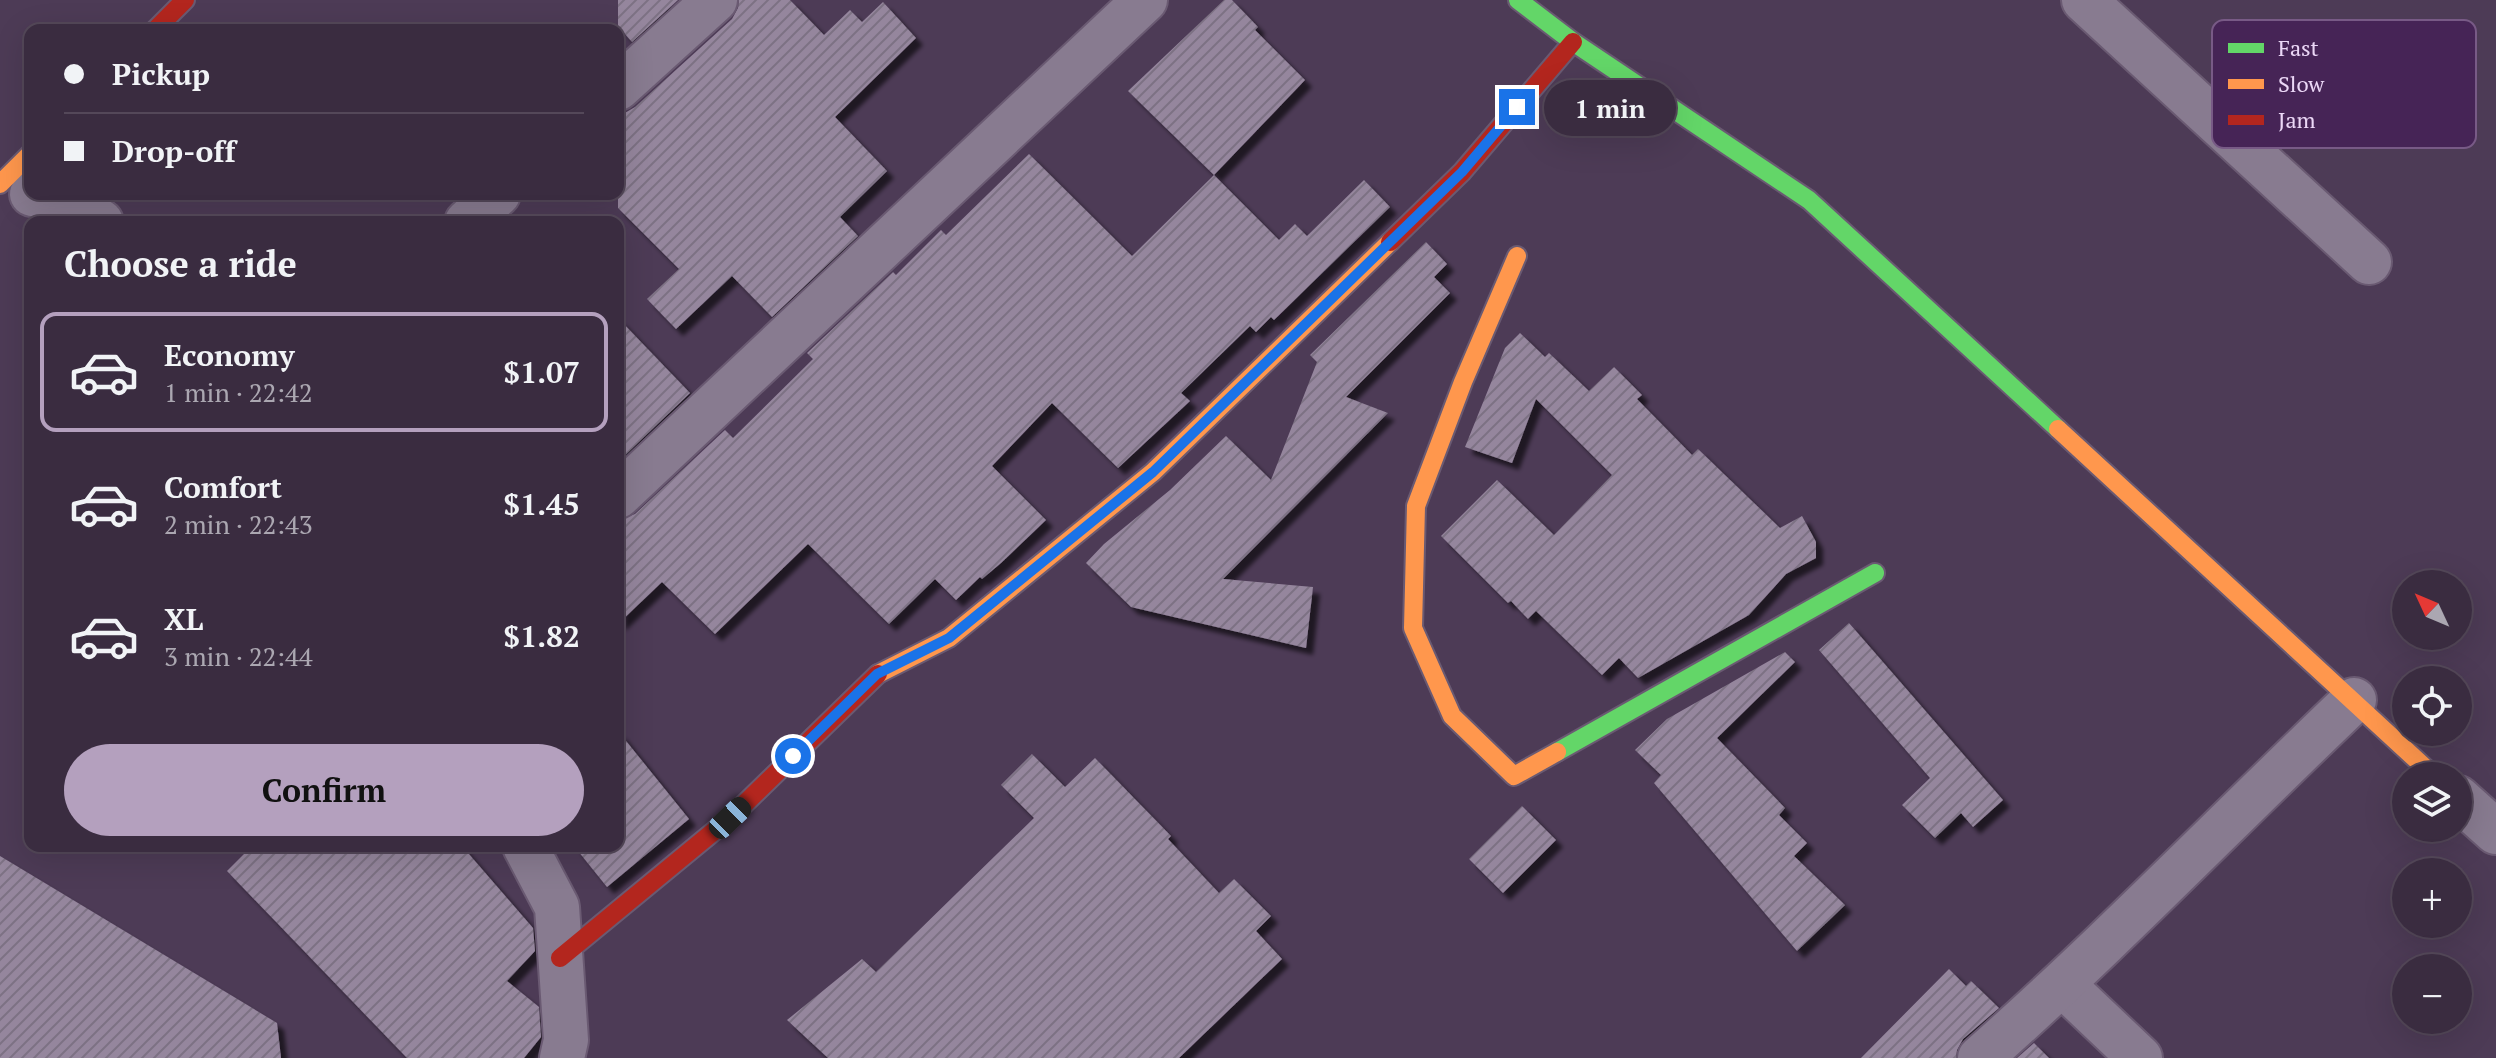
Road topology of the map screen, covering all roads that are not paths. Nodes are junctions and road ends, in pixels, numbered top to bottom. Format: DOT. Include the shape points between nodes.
graph roads {
  1 [pos="185,0"];
  2 [pos="715,0"];
  3 [pos="1145,0"];
  4 [pos="1518,0"];
  5 [pos="2084,0"];
  6 [pos="161,24"];
  7 [pos="1573,42"];
  8 [pos="624,83"];
  9 [pos="2212,118"];
  10 [pos="2245,148"];
  11 [pos="24,161"];
  12 [pos="0,187"];
  13 [pos="24,192"];
  14 [pos="67,200"];
  15 [pos="491,200"];
  16 [pos="92,216"];
  17 [pos="474,216"];
  18 [pos="1517,256"];
  19 [pos="2369,262"];
  20 [pos="624,490"];
  21 [pos="1875,573"];
  22 [pos="2354,700"];
  23 [pos="2419,762"];
  24 [pos="2472,811"];
  25 [pos="2496,832"];
  26 [pos="528,852"];
  27 [pos="560,958"];
  28 [pos="2063,985"];
  29 [pos="562,1058"];
  30 [pos="1980,1058"];
  31 [pos="2140,1058"];
  1 -- 6 [label="street"];
  2 -- 8 [label="street"];
  3 -- 20 [label="street"];
  4 -- 7 [label="street"];
  5 -- 9 [label="street"];
  7 -- 22 [label="street" via="1809,200"];
  7 -- 27 [label="street" via="1462,172 1153,472 949,638 877,674 730,818"];
  10 -- 19 [label="street"];
  11 -- 12 [label="street"];
  12 -- 13 [label="street"];
  14 -- 16 [label="street"];
  15 -- 17 [label="street"];
  18 -- 21 [label="street" via="1416,506 1413,628 1452,716 1514,776"];
  22 -- 23 [label="street"];
  22 -- 28 [label="street"];
  24 -- 25 [label="street"];
  26 -- 27 [label="street" via="557,907"];
  27 -- 29 [label="street" via="566,1040"];
  28 -- 30 [label="street"];
  28 -- 31 [label="street"];
}
